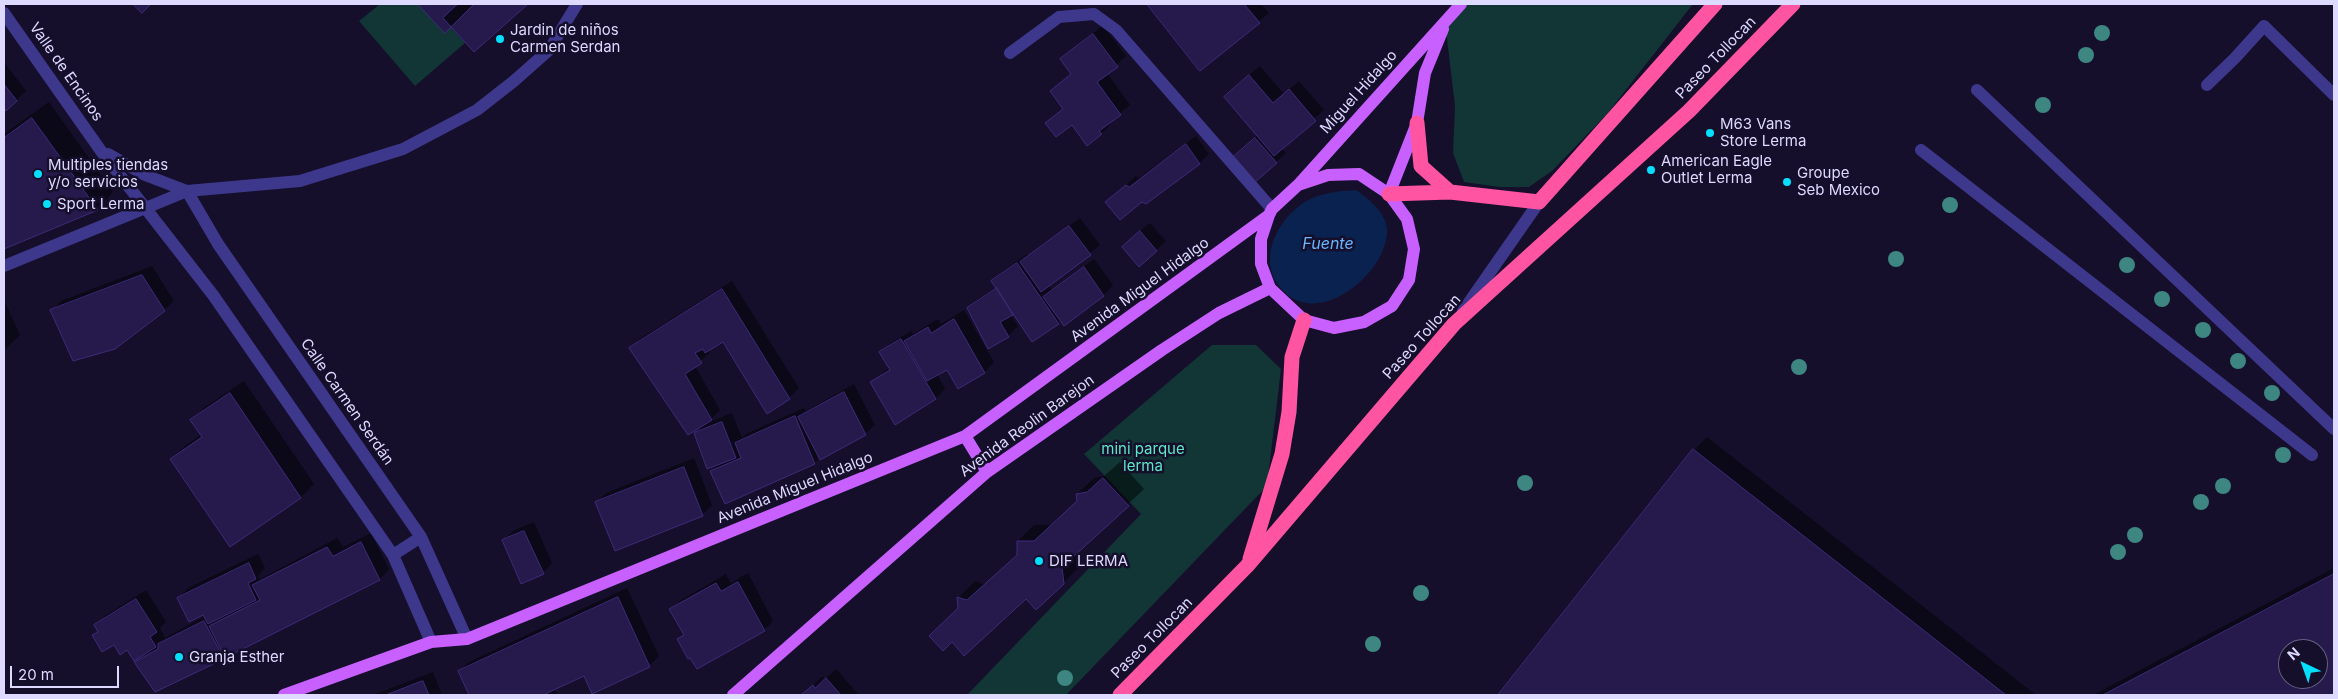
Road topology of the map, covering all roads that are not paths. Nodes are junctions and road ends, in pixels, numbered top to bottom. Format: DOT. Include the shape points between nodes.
graph roads {
  1 [pos="577,4"];
  2 [pos="1461,4"];
  3 [pos="1715,4"];
  4 [pos="1793,4"];
  5 [pos="4,12"];
  6 [pos="1445,22"];
  7 [pos="1010,53"];
  8 [pos="2208,85"];
  9 [pos="1977,90"];
  10 [pos="2334,95"];
  11 [pos="1417,122"];
  12 [pos="1921,150"];
  13 [pos="101,151"];
  14 [pos="1298,185"];
  15 [pos="187,191"];
  16 [pos="1450,192"];
  17 [pos="1389,194"];
  18 [pos="1539,202"];
  19 [pos="147,208"];
  20 [pos="1271,212"];
  21 [pos="4,266"];
  22 [pos="1270,288"];
  23 [pos="1304,320"];
  24 [pos="1454,324"];
  25 [pos="2334,429"];
  26 [pos="965,436"];
  27 [pos="2312,455"];
  28 [pos="987,472"];
  29 [pos="421,537"];
  30 [pos="393,555"];
  31 [pos="1247,566"];
  32 [pos="467,639"];
  33 [pos="432,642"];
  34 [pos="284,695"];
  35 [pos="732,695"];
  36 [pos="1120,695"];
  1 -- 15 [label="street" via="549,50 514,81 477,110 403,150 300,181"];
  2 -- 6 [label="main road, Miguel Hidalgo"];
  3 -- 18 [label="highway"];
  4 -- 24 [label="highway, Paseo Tollocan" via="1689,111"];
  5 -- 13 [label="street, Valle de Encinos"];
  6 -- 11 [label="main road" via="1425,74"];
  6 -- 14 [label="main road, Miguel Hidalgo"];
  7 -- 20 [label="street" via="1059,17 1094,14 1116,30"];
  8 -- 10 [label="street" via="2264,26"];
  9 -- 25 [label="street"];
  11 -- 16 [label="highway" via="1421,166"];
  11 -- 17 [label="main road"];
  12 -- 27 [label="street"];
  13 -- 15 [label="street, Valle de Encinos" via="145,175"];
  13 -- 19 [label="street, Valle de Encinos"];
  14 -- 17 [label="main road" via="1328,175 1359,174"];
  14 -- 20 [label="main road"];
  15 -- 19 [label="street"];
  15 -- 29 [label="street, Calle Carmen Serdán" via="218,244"];
  16 -- 17 [label="highway"];
  16 -- 18 [label="highway"];
  17 -- 23 [label="main road" via="1407,219 1414,249 1409,280 1392,306 1364,322 1334,328"];
  18 -- 24 [label="street"];
  19 -- 21 [label="street"];
  19 -- 30 [label="street" via="218,303"];
  20 -- 22 [label="main road" via="1261,239 1261,264"];
  20 -- 26 [label="main road, Avenida Miguel Hidalgo"];
  22 -- 23 [label="main road"];
  22 -- 28 [label="main road, Avenida Reolin Barejon" via="1194,329"];
  23 -- 31 [label="highway" via="1292,357 1289,412 1282,454"];
  24 -- 31 [label="highway, Paseo Tollocan"];
  26 -- 28 [label="main road"];
  26 -- 32 [label="main road, Avenida Miguel Hidalgo"];
  28 -- 35 [label="main road, Avenida Reolin Barejon"];
  29 -- 30 [label="street"];
  29 -- 32 [label="street, Calle Carmen Serdán"];
  30 -- 33 [label="street"];
  31 -- 36 [label="highway, Paseo Tollocan"];
  32 -- 33 [label="main road, Avenida Miguel Hidalgo"];
  33 -- 34 [label="main road, Avenida Miguel Hidalgo"];
}
